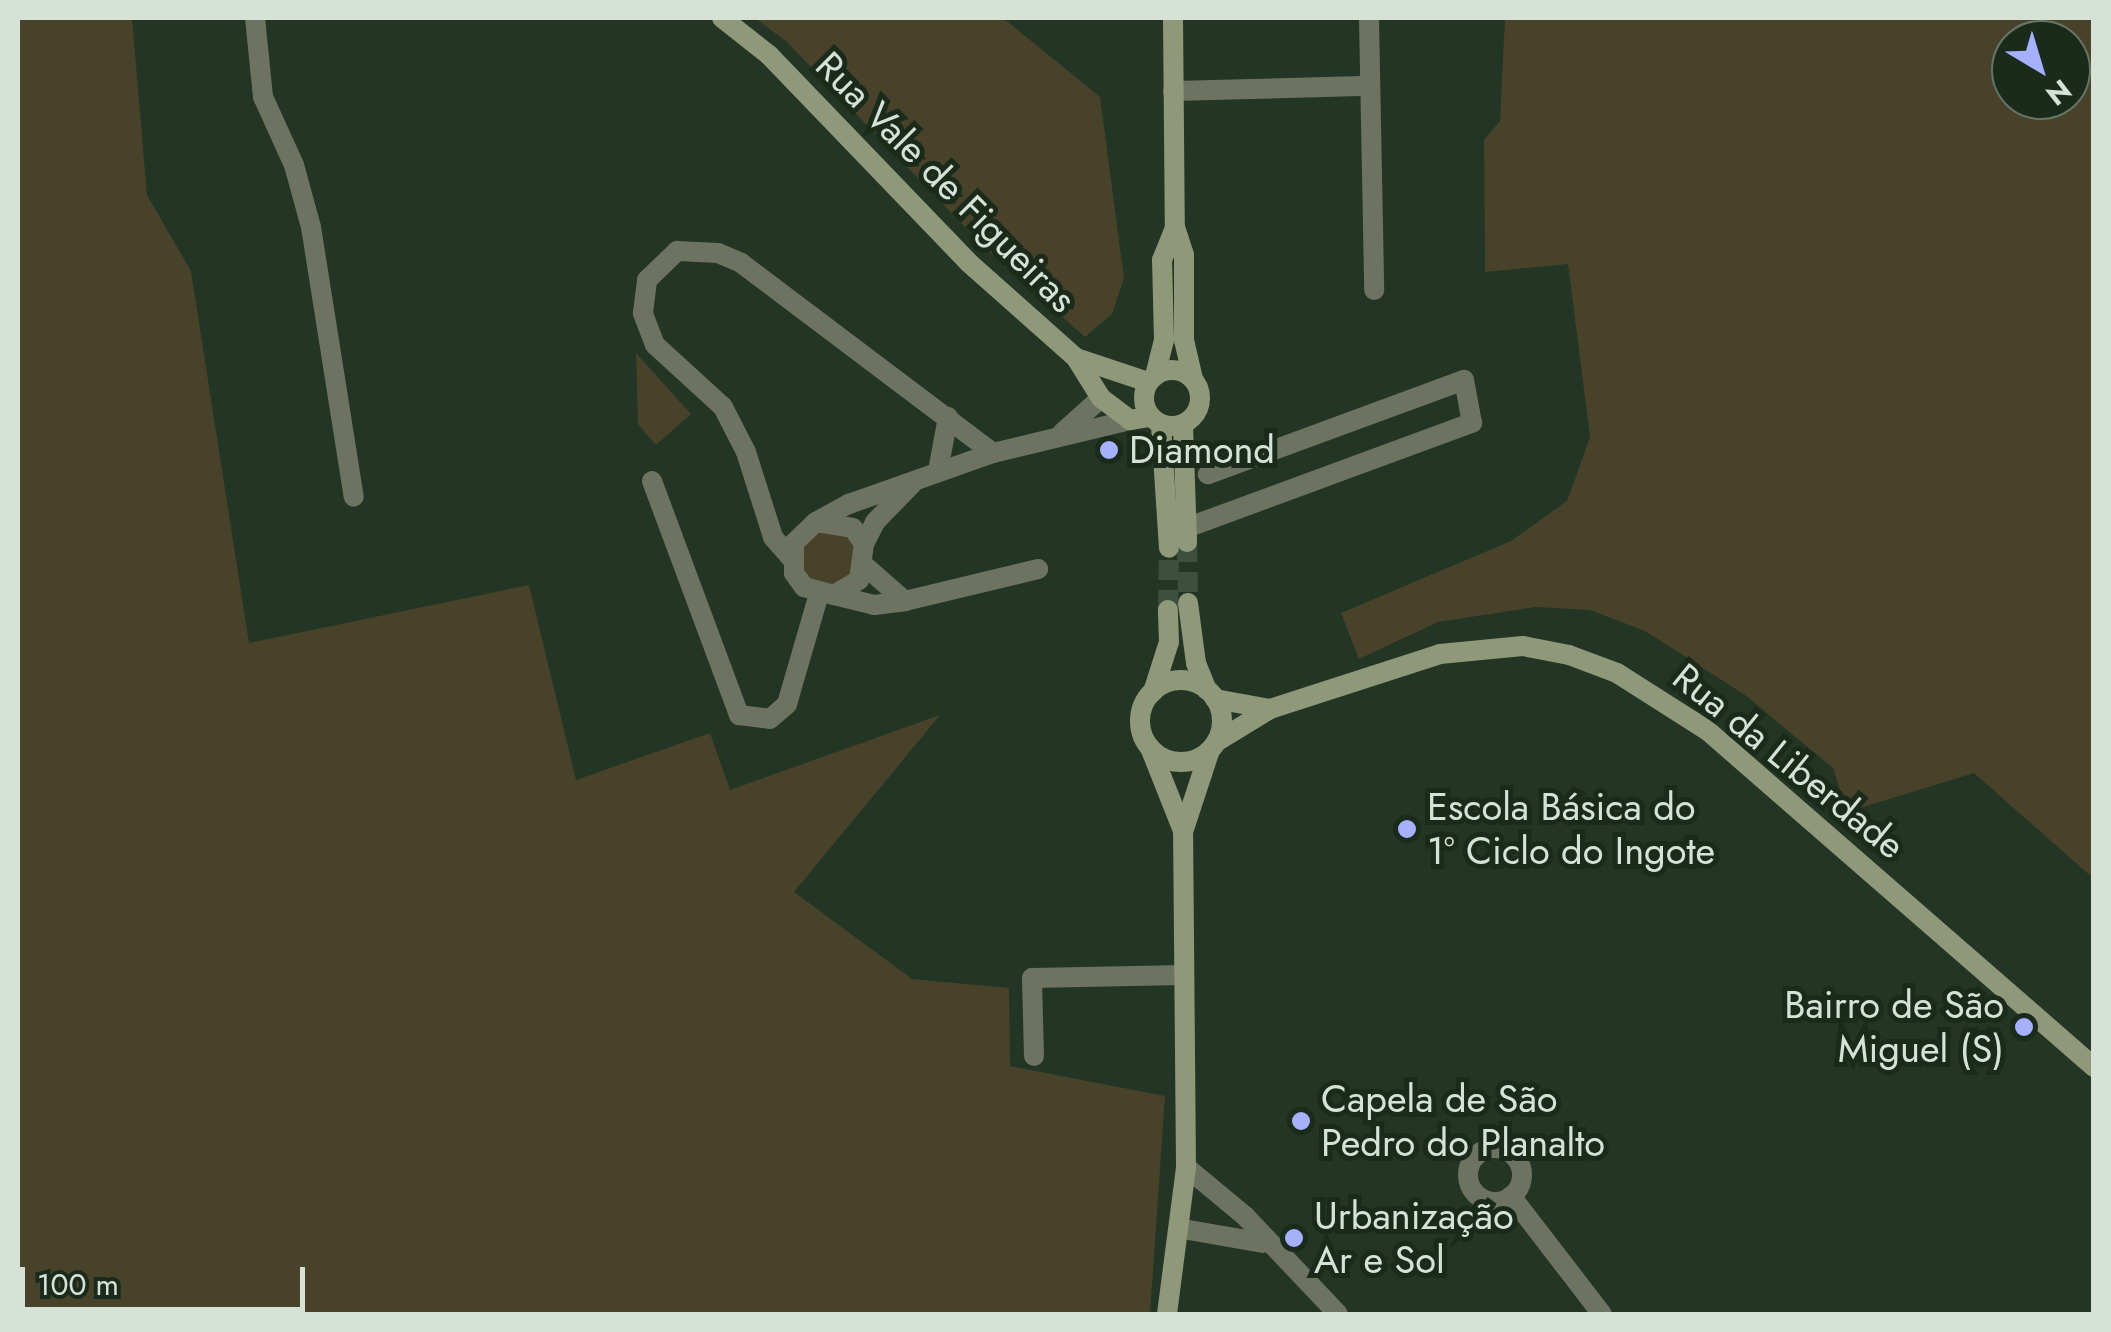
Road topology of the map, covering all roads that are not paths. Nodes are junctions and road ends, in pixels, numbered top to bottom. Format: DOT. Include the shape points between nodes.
graph roads {
  1 [pos="255,18"];
  2 [pos="722,18"];
  3 [pos="1173,18"];
  4 [pos="1370,18"];
  5 [pos="1370,86"];
  6 [pos="1172,91"];
  7 [pos="1175,227"];
  8 [pos="1374,290"];
  9 [pos="1076,358"];
  10 [pos="1152,379"];
  11 [pos="1193,379"];
  12 [pos="1101,398"];
  13 [pos="948,417"];
  14 [pos="1156,422"];
  15 [pos="1062,433"];
  16 [pos="992,453"];
  17 [pos="928,474"];
  18 [pos="1208,474"];
  19 [pos="652,481"];
  20 [pos="354,497"];
  21 [pos="816,522"];
  22 [pos="864,544"];
  23 [pos="791,558"];
  24 [pos="866,566"];
  25 [pos="1038,568"];
  26 [pos="826,595"];
  27 [pos="905,602"];
  28 [pos="1188,602"];
  29 [pos="1168,610"];
  30 [pos="1153,692"];
  31 [pos="1211,694"];
  32 [pos="1270,709"];
  33 [pos="1213,746"];
  34 [pos="1151,750"];
  35 [pos="1184,832"];
  36 [pos="1184,974"];
  37 [pos="1034,1056"];
  38 [pos="2094,1067"];
  39 [pos="1186,1166"];
  40 [pos="1511,1196"];
  41 [pos="1183,1230"];
  42 [pos="1264,1243"];
  43 [pos="1167,1314"];
  44 [pos="1338,1314"];
  45 [pos="1602,1314"];
  1 -- 20 [label="street" via="264,97 312,228"];
  2 -- 9 [label="street, Rua Vale de Figueiras" via="770,56 968,262"];
  3 -- 6 [label="street"];
  4 -- 5 [label="street"];
  5 -- 6 [label="street"];
  5 -- 8 [label="street"];
  6 -- 7 [label="street"];
  7 -- 10 [label="street" via="1162,260 1164,340"];
  7 -- 11 [label="street" via="1184,255 1184,340"];
  9 -- 10 [label="street, Rua Vale de Figueiras"];
  9 -- 12 [label="street, Rua Vale de Figueiras"];
  10 -- 11 [label="street" via="1179,371"];
  10 -- 14 [label="street" via="1143,400"];
  11 -- 14 [label="street" via="1199,406"];
  12 -- 14 [label="street, Rua Vale de Figueiras"];
  12 -- 15 [label="street"];
  13 -- 16 [label="street"];
  13 -- 17 [label="street"];
  13 -- 23 [label="street" via="741,263 718,253 677,251 659,262 647,280 643,313 655,345 723,407 746,452 773,537"];
  14 -- 15 [label="street"];
  14 -- 18 [label="street" via="1181,540 1472,423 1464,380"];
  15 -- 16 [label="street"];
  16 -- 17 [label="street"];
  17 -- 21 [label="street"];
  17 -- 22 [label="street" via="875,522"];
  19 -- 26 [label="street" via="740,714 770,719 786,704"];
  21 -- 22 [label="street" via="835,520"];
  21 -- 23 [label="street" via="803,530"];
  22 -- 24 [label="street"];
  23 -- 26 [label="street" via="804,586"];
  24 -- 26 [label="street" via="848,590"];
  24 -- 27 [label="street"];
  25 -- 27 [label="street"];
  26 -- 27 [label="street"];
  28 -- 31 [label="street" via="1196,663"];
  29 -- 30 [label="street" via="1169,642"];
  30 -- 31 [label="street" via="1180,680"];
  30 -- 34 [label="street" via="1140,714"];
  31 -- 32 [label="street, Rua da Liberdade"];
  31 -- 33 [label="street" via="1222,720"];
  32 -- 33 [label="street, Rua da Liberdade"];
  32 -- 38 [label="street, Rua da Liberdade" via="1484,646 1538,649 1617,673 1708,731"];
  33 -- 34 [label="street" via="1187,762"];
  33 -- 35 [label="street"];
  34 -- 35 [label="street"];
  35 -- 36 [label="street"];
  36 -- 37 [label="street" via="1032,978"];
  36 -- 39 [label="street"];
  39 -- 41 [label="street"];
  39 -- 42 [label="street" via="1245,1216"];
  40 -- 45 [label="street"];
  41 -- 42 [label="street"];
  41 -- 43 [label="street"];
  42 -- 44 [label="street"];
}
